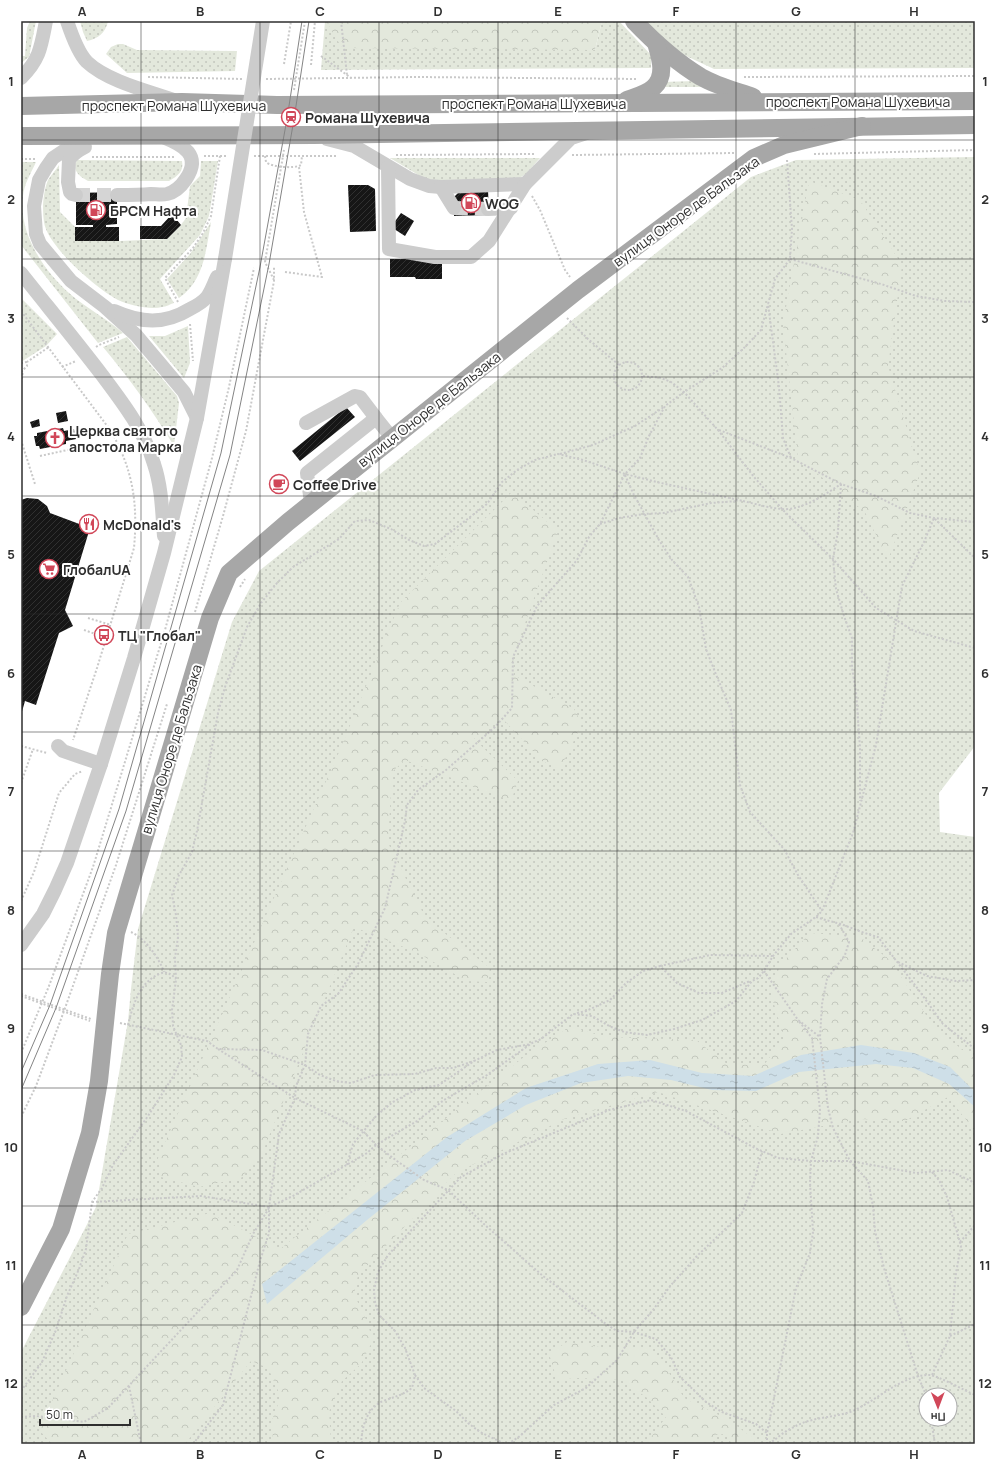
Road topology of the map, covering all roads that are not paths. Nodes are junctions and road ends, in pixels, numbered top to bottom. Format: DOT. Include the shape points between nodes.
graph roads {
  1 [pos="46,21"];
  2 [pos="67,21"];
  3 [pos="263,21"];
  4 [pos="634,21"];
  5 [pos="656,43"];
  6 [pos="21,78"];
  7 [pos="768,101"];
  8 [pos="975,101"];
  9 [pos="182,102"];
  10 [pos="622,103"];
  11 [pos="21,106"];
  12 [pos="975,125"];
  13 [pos="862,126"];
  14 [pos="593,130"];
  15 [pos="159,135"];
  16 [pos="314,135"];
  17 [pos="21,136"];
  18 [pos="86,136"];
  19 [pos="118,136"];
  20 [pos="388,167"];
  21 [pos="525,184"];
  22 [pos="441,187"];
  23 [pos="76,195"];
  24 [pos="117,195"];
  25 [pos="454,208"];
  26 [pos="511,208"];
  27 [pos="488,209"];
  28 [pos="225,259"];
  29 [pos="21,273"];
  30 [pos="105,307"];
  31 [pos="197,418"];
  32 [pos="376,418"];
  33 [pos="306,423"];
  34 [pos="392,438"];
  35 [pos="311,503"];
  36 [pos="164,553"];
  37 [pos="60,751"];
  38 [pos="101,764"];
  39 [pos="21,945"];
  40 [pos="21,1308"];
  1 -- 6 [label="street" via="42,46 36,60"];
  2 -- 9 [label="street" via="71,34 87,62 110,78"];
  3 -- 28 [label="street, bridge"];
  4 -- 5 [label="main road"];
  5 -- 7 [label="main road" via="702,78"];
  5 -- 10 [label="main road" via="662,62 659,80 653,88"];
  7 -- 8 [label="main road, проспект Романа Шухевича"];
  7 -- 10 [label="main road, проспект Романа Шухевича"];
  9 -- 10 [label="main road, проспект Романа Шухевича" via="277,105"];
  9 -- 11 [label="main road, проспект Романа Шухевича"];
  12 -- 13 [label="main road, проспект Романа Шухевича"];
  13 -- 14 [label="main road, проспект Романа Шухевича"];
  13 -- 34 [label="main road, вулиця Оноре де Бальзака" via="784,145 754,158 578,290"];
  14 -- 16 [label="main road, проспект Романа Шухевича"];
  14 -- 21 [label="street" via="571,138"];
  15 -- 16 [label="main road, проспект Романа Шухевича"];
  15 -- 19 [label="main road, проспект Романа Шухевича"];
  15 -- 24 [label="street" via="179,144 191,156 193,167 185,180 167,194"];
  16 -- 20 [label="street" via="354,146"];
  17 -- 18 [label="main road, проспект Романа Шухевича"];
  18 -- 19 [label="main road, проспект Романа Шухевича"];
  18 -- 30 [label="street" via="53,158 46,168 36,191 34,220 40,244 51,258 71,281"];
  19 -- 23 [label="street" via="97,142 70,158 68,182 70,192"];
  20 -- 22 [label="street" via="410,179 429,186"];
  20 -- 26 [label="street" via="389,249 435,257 471,257 489,241"];
  21 -- 22 [label="street"];
  21 -- 26 [label="street"];
  22 -- 25 [label="street"];
  26 -- 27 [label="street"];
  28 -- 30 [label="street" via="207,297 183,314 166,320 148,321 127,317"];
  28 -- 31 [label="street"];
  29 -- 36 [label="street" via="91,360 130,412 142,434 154,463 160,488"];
  30 -- 31 [label="street" via="136,335 184,392"];
  31 -- 36 [label="street"];
  32 -- 33 [label="street" via="360,397 355,396"];
  32 -- 34 [label="street"];
  32 -- 35 [label="street" via="307,473"];
  34 -- 35 [label="main road, вулиця Оноре де Бальзака"];
  35 -- 40 [label="main road, вулиця Оноре де Бальзака" via="229,573 210,618 116,933 110,974 112,1021 90,1134 61,1229"];
  36 -- 38 [label="street"];
  37 -- 38 [label="street"];
  38 -- 39 [label="street" via="67,863 43,914"];
}
